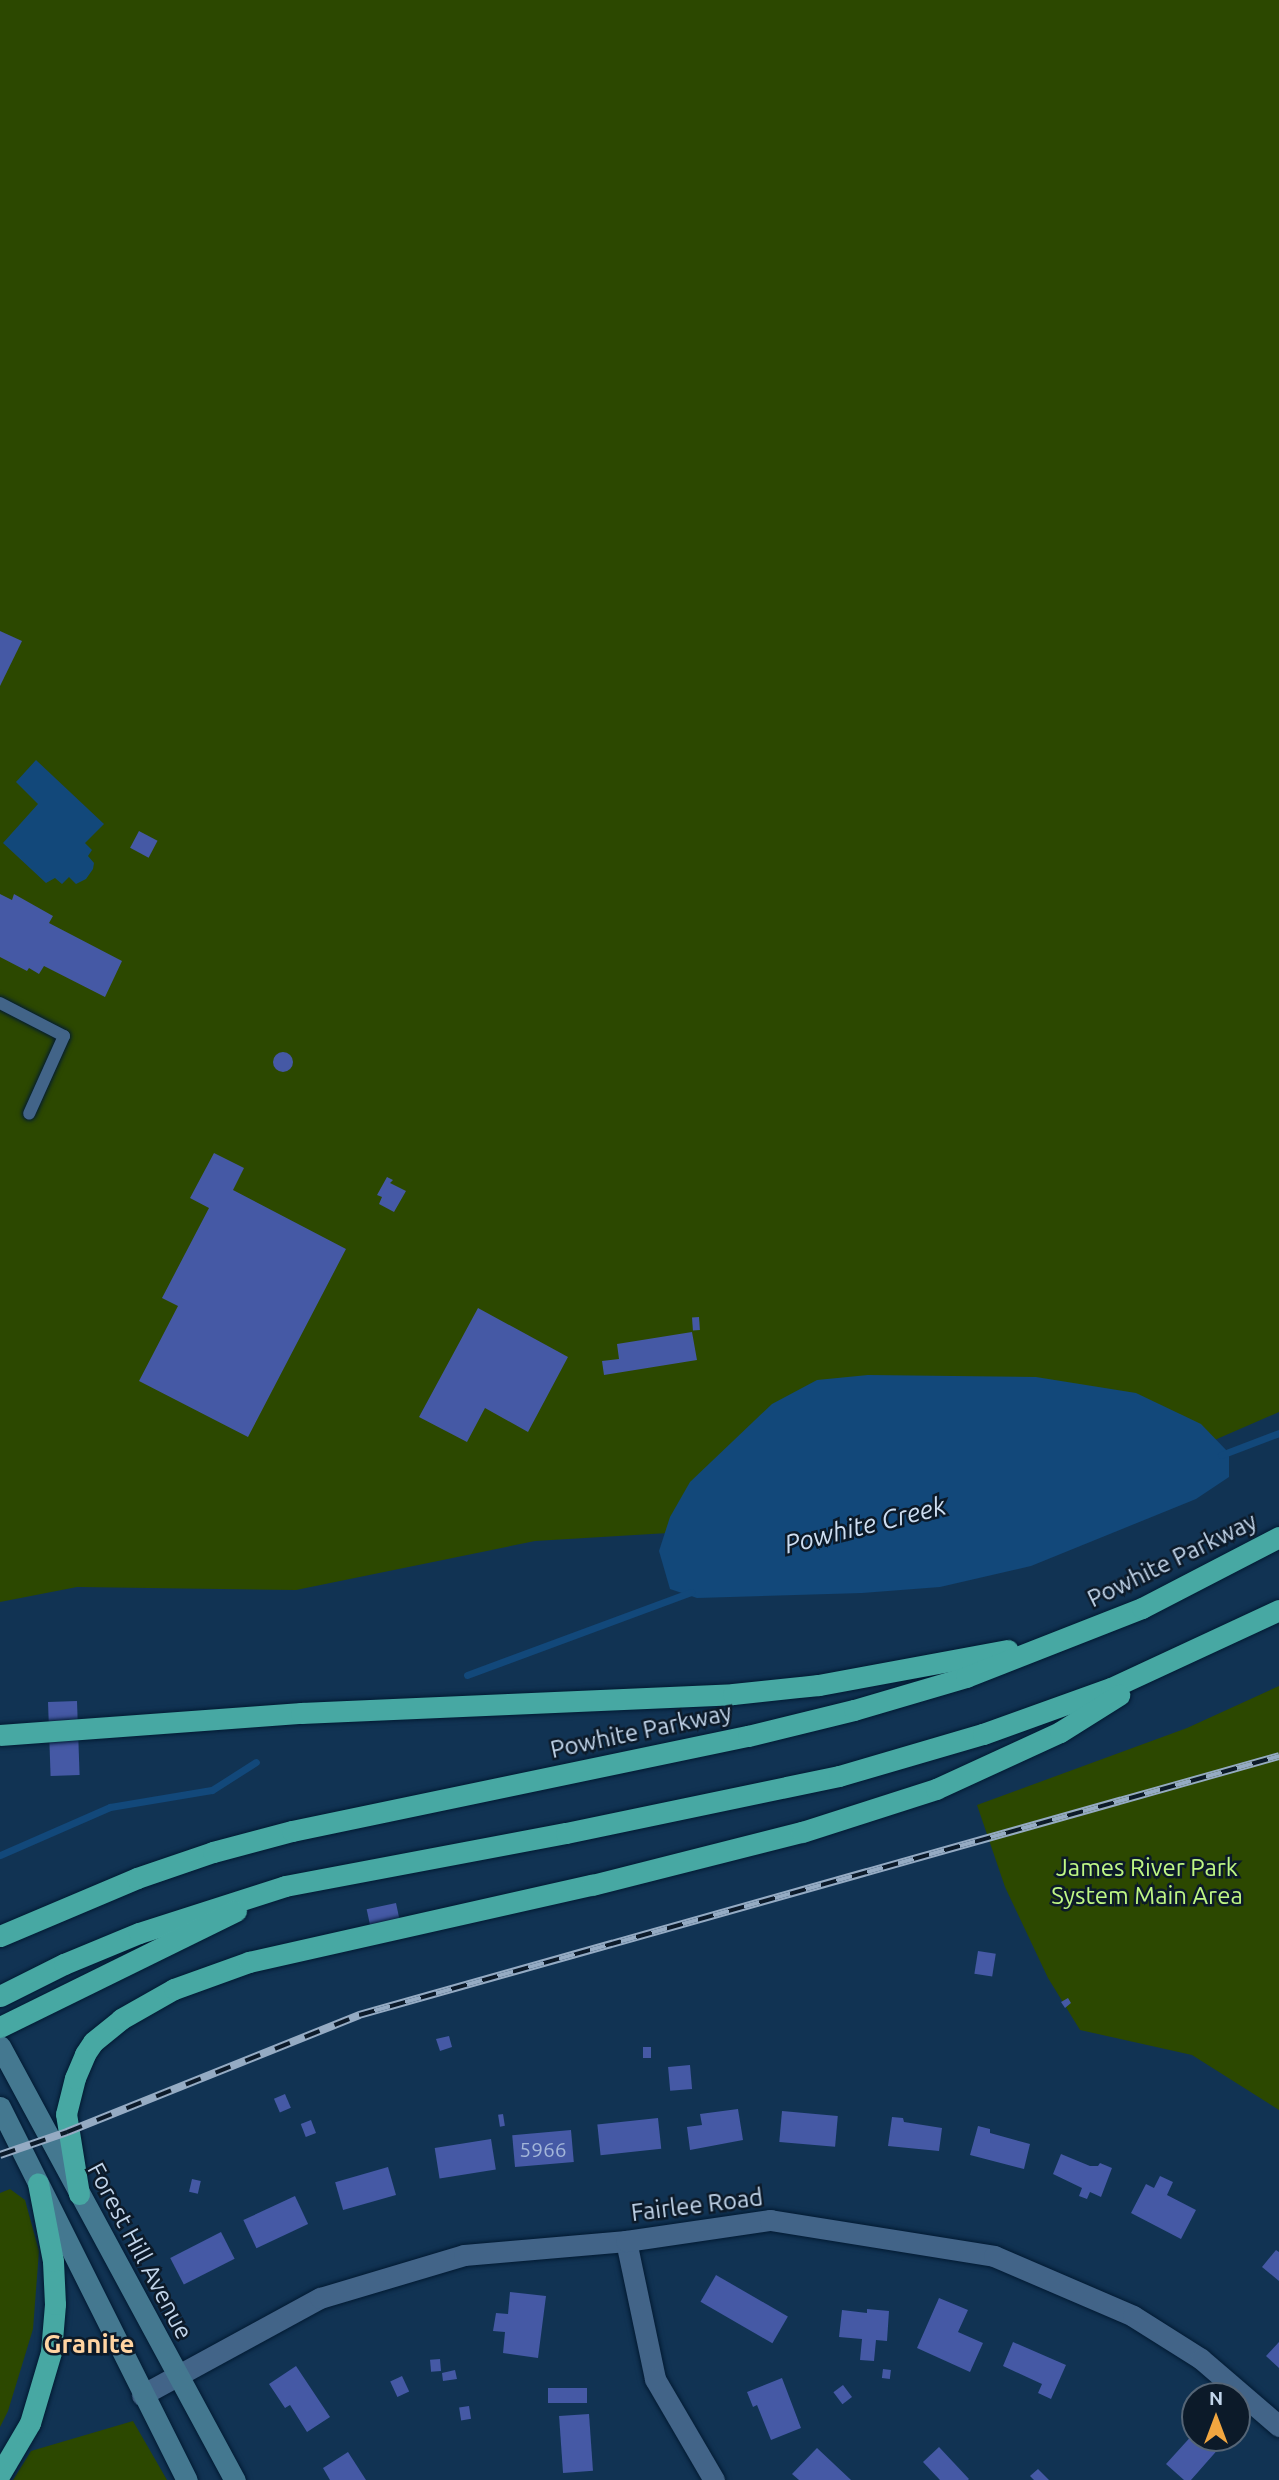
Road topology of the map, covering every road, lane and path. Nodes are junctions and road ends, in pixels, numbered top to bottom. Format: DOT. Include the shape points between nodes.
graph roads {
  1 [pos="0,1003"];
  2 [pos="29,1114"];
  3 [pos="1279,1537"];
  4 [pos="1279,1610"];
  5 [pos="1066,1640"];
  6 [pos="1172,1662"];
  7 [pos="1,1736"];
  8 [pos="285,1886"];
  9 [pos="0,1936"];
  10 [pos="0,1996"];
  11 [pos="0,2027"];
  12 [pos="0,2046"];
  13 [pos="4,2115"];
  14 [pos="38,2183"];
  15 [pos="79,2194"];
  16 [pos="626,2241"];
  17 [pos="177,2376"];
  18 [pos="142,2395"];
  19 [pos="1279,2426"];
  20 [pos="0,2474"];
  21 [pos="187,2480"];
  22 [pos="234,2480"];
  23 [pos="714,2480"];
  1 -- 2 [label="lane" via="64,1036"];
  3 -- 5 [label="highway, Powhite Parkway" via="1142,1608"];
  4 -- 6 [label="highway"];
  5 -- 7 [label="highway" via="819,1685 733,1694 301,1713"];
  5 -- 9 [label="highway, Powhite Parkway" via="966,1677 748,1736 292,1830 137,1878"];
  6 -- 8 [label="highway" via="983,1734 839,1776"];
  6 -- 15 [label="highway" via="1060,1732 936,1788 850,1817 628,1876 249,1962 174,1989 113,2025 85,2054 66,2114"];
  8 -- 10 [label="highway" via="139,1933"];
  8 -- 11 [label="highway"];
  12 -- 15 [label="main road, Forest Hill Avenue"];
  13 -- 14 [label="main road"];
  14 -- 18 [label="main road"];
  14 -- 20 [label="highway" via="54,2270 51,2352 30,2423"];
  15 -- 17 [label="main road, Forest Hill Avenue"];
  16 -- 17 [label="street, Fairlee Road" via="464,2255 320,2298"];
  16 -- 19 [label="street, Fairlee Road" via="769,2220 994,2256 1133,2316 1201,2359"];
  16 -- 23 [label="street" via="655,2379"];
  17 -- 18 [label="street, Fairlee Road"];
  17 -- 22 [label="main road, Forest Hill Avenue"];
  18 -- 21 [label="main road"];
}
